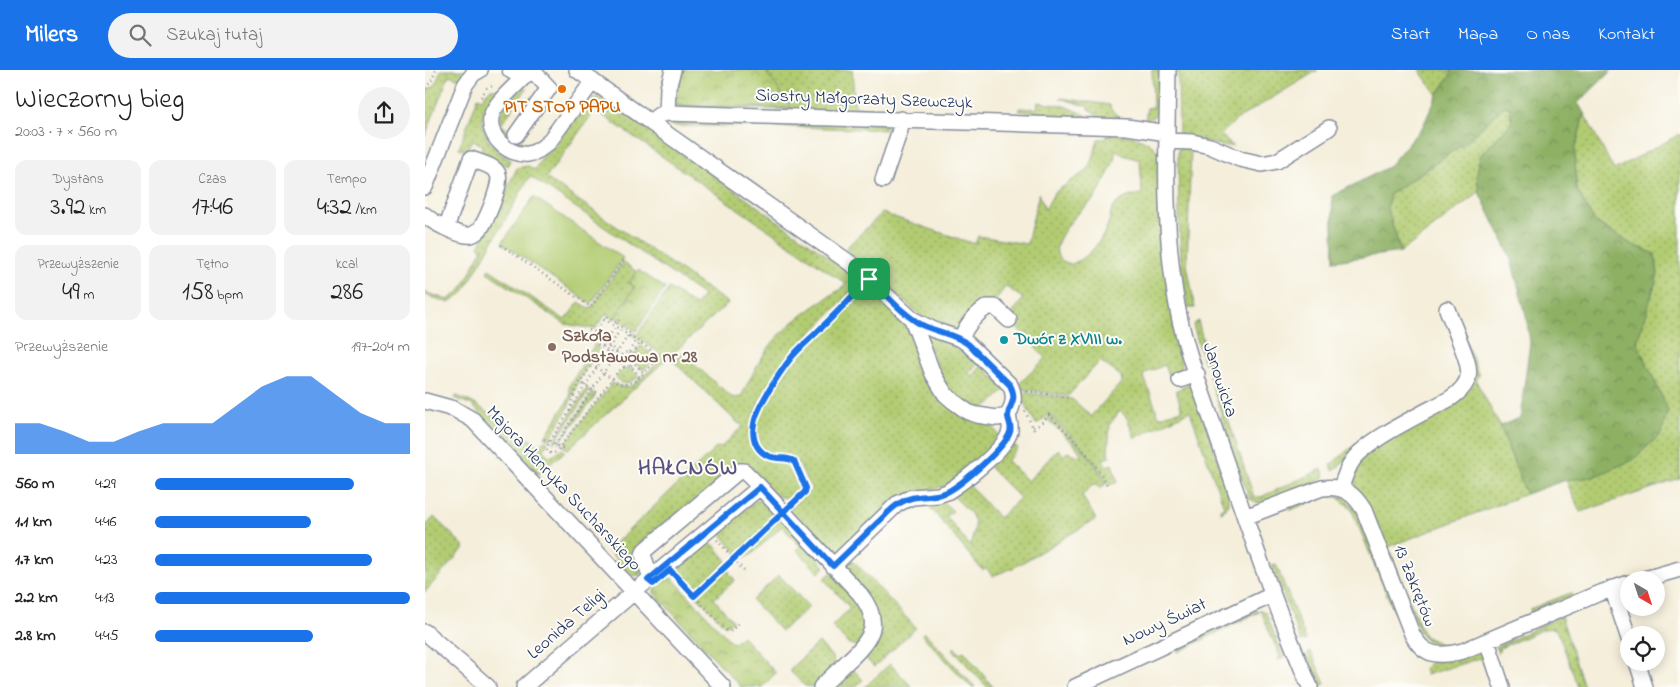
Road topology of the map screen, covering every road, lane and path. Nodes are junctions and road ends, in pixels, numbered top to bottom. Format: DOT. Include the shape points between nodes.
graph roads {
  1 [pos="436,70"];
  2 [pos="480,70"];
  3 [pos="510,70"];
  4 [pos="577,70"];
  5 [pos="673,70"];
  6 [pos="1167,70"];
  7 [pos="528,73"];
  8 [pos="593,81"];
  9 [pos="425,88"];
  10 [pos="667,113"];
  11 [pos="901,119"];
  12 [pos="651,122"];
  13 [pos="1329,128"];
  14 [pos="516,135"];
  15 [pos="1167,137"];
  16 [pos="883,180"];
  17 [pos="425,187"];
  18 [pos="425,215"];
  19 [pos="447,228"];
  20 [pos="501,245"];
  21 [pos="624,259"];
  22 [pos="869,279"];
  23 [pos="1447,309"];
  24 [pos="604,319"];
  25 [pos="912,319"];
  26 [pos="1009,320"];
  27 [pos="615,327"];
  28 [pos="620,330"];
  29 [pos="595,332"];
  30 [pos="629,335"];
  31 [pos="585,336"];
  32 [pos="594,336"];
  33 [pos="961,338"];
  34 [pos="636,340"];
  35 [pos="591,341"];
  36 [pos="605,343"];
  37 [pos="640,343"];
  38 [pos="610,346"];
  39 [pos="602,347"];
  40 [pos="607,350"];
  41 [pos="618,351"];
  42 [pos="629,352"];
  43 [pos="621,354"];
  44 [pos="633,354"];
  45 [pos="615,355"];
  46 [pos="619,358"];
  47 [pos="634,363"];
  48 [pos="592,364"];
  49 [pos="621,364"];
  50 [pos="631,366"];
  51 [pos="624,367"];
  52 [pos="596,368"];
  53 [pos="603,373"];
  54 [pos="644,373"];
  55 [pos="616,374"];
  56 [pos="1197,374"];
  57 [pos="584,376"];
  58 [pos="641,377"];
  59 [pos="612,379"];
  60 [pos="1180,380"];
  61 [pos="586,385"];
  62 [pos="593,390"];
  63 [pos="1013,391"];
  64 [pos="601,395"];
  65 [pos="1070,398"];
  66 [pos="425,401"];
  67 [pos="570,411"];
  68 [pos="1008,416"];
  69 [pos="1033,427"];
  70 [pos="544,439"];
  71 [pos="550,442"];
  72 [pos="555,445"];
  73 [pos="560,447"];
  74 [pos="566,450"];
  75 [pos="760,487"];
  76 [pos="1108,487"];
  77 [pos="1341,488"];
  78 [pos="783,512"];
  79 [pos="1245,518"];
  80 [pos="713,535"];
  81 [pos="734,559"];
  82 [pos="833,566"];
  83 [pos="1680,569"];
  84 [pos="670,570"];
  85 [pos="745,572"];
  86 [pos="1665,573"];
  87 [pos="651,578"];
  88 [pos="1620,586"];
  89 [pos="1612,588"];
  90 [pos="634,592"];
  91 [pos="1272,595"];
  92 [pos="694,596"];
  93 [pos="738,624"];
  94 [pos="1625,626"];
  95 [pos="425,632"];
  96 [pos="1487,641"];
  97 [pos="1640,671"];
  98 [pos="488,687"];
  99 [pos="524,687"];
  100 [pos="723,687"];
  101 [pos="821,687"];
  102 [pos="1075,687"];
  103 [pos="1309,687"];
  104 [pos="1501,687"];
  105 [pos="1645,687"];
  1 -- 9 [label="path"];
  2 -- 17 [label="street" via="465,85"];
  3 -- 7 [label="street"];
  4 -- 8 [label="street"];
  5 -- 10 [label="street" via="667,88"];
  6 -- 15 [label="street, Janowicka"];
  7 -- 8 [label="street" via="492,114 494,136 520,154 539,151 548,143"];
  7 -- 14 [label="street" via="549,88"];
  8 -- 12 [label="street"];
  10 -- 11 [label="street, Siostry Małgorzaty Szewczyk"];
  10 -- 12 [label="street"];
  11 -- 15 [label="street, Siostry Małgorzaty Szewczyk" via="1127,127"];
  11 -- 16 [label="street"];
  12 -- 22 [label="street"];
  13 -- 15 [label="street, Siostry Małgorzaty Szewczyk" via="1277,161 1262,164 1210,146"];
  15 -- 56 [label="street, Janowicka" via="1172,275 1183,330"];
  18 -- 19 [label="street"];
  19 -- 19 [label="street" via="471,159 493,168 499,176 499,185 479,230 465,235"];
  20 -- 21 [label="path" via="591,307"];
  22 -- 25 [label="street"];
  22 -- 78 [label="path" via="791,358 754,423 755,442 760,450 771,457 792,459 806,488"];
  23 -- 77 [label="street" via="1469,366 1465,385 1451,398 1365,448 1353,460"];
  24 -- 27 [label="path"];
  24 -- 29 [label="path"];
  24 -- 30 [label="path" via="607,317 618,322"];
  25 -- 33 [label="street"];
  25 -- 68 [label="street" via="933,374 945,394 977,415"];
  26 -- 33 [label="street" via="995,307 987,307 969,324"];
  27 -- 28 [label="path"];
  27 -- 36 [label="path"];
  28 -- 30 [label="path"];
  28 -- 38 [label="path"];
  29 -- 32 [label="path"];
  29 -- 32 [label="path" via="588,331"];
  30 -- 34 [label="path"];
  30 -- 41 [label="path"];
  31 -- 35 [label="path"];
  32 -- 35 [label="path"];
  32 -- 36 [label="path"];
  33 -- 63 [label="street"];
  34 -- 37 [label="path"];
  34 -- 42 [label="path"];
  35 -- 39 [label="path"];
  36 -- 38 [label="path"];
  36 -- 39 [label="path"];
  37 -- 44 [label="path"];
  37 -- 54 [label="path" via="658,357"];
  38 -- 40 [label="path"];
  38 -- 41 [label="path"];
  39 -- 40 [label="path"];
  39 -- 48 [label="path"];
  40 -- 45 [label="path"];
  40 -- 52 [label="path"];
  41 -- 43 [label="path"];
  41 -- 45 [label="path"];
  42 -- 43 [label="path"];
  42 -- 44 [label="path"];
  43 -- 46 [label="path"];
  44 -- 47 [label="path"];
  45 -- 46 [label="path"];
  45 -- 53 [label="path"];
  46 -- 49 [label="path"];
  47 -- 50 [label="path"];
  47 -- 54 [label="path"];
  48 -- 52 [label="path"];
  48 -- 57 [label="path"];
  49 -- 51 [label="path"];
  49 -- 55 [label="path"];
  50 -- 51 [label="path"];
  50 -- 58 [label="path"];
  51 -- 55 [label="path"];
  52 -- 53 [label="path"];
  52 -- 61 [label="path"];
  53 -- 59 [label="path"];
  53 -- 62 [label="path"];
  54 -- 58 [label="path"];
  55 -- 59 [label="path"];
  56 -- 60 [label="street"];
  56 -- 79 [label="street, Janowicka"];
  57 -- 61 [label="path" via="582,382"];
  57 -- 67 [label="path"];
  58 -- 59 [label="path" via="623,385"];
  59 -- 64 [label="path"];
  61 -- 62 [label="path"];
  61 -- 67 [label="path"];
  62 -- 64 [label="path"];
  62 -- 72 [label="path"];
  63 -- 65 [label="path"];
  63 -- 68 [label="street"];
  64 -- 73 [label="path"];
  66 -- 90 [label="street, Majora Henryka Sucharskiego" via="469,416 541,486"];
  67 -- 71 [label="path"];
  68 -- 82 [label="street" via="1010,432 999,450 947,492 912,497 897,504"];
  69 -- 76 [label="path" via="1049,415 1079,443"];
  70 -- 71 [label="path"];
  71 -- 72 [label="path"];
  71 -- 73 [label="path" via="547,449 550,453 554,454"];
  72 -- 73 [label="path"];
  73 -- 74 [label="path"];
  75 -- 78 [label="street"];
  75 -- 87 [label="street, Leonida Teligi"];
  75 -- 87 [label="street" via="744,471 735,474 645,550 644,561"];
  77 -- 79 [label="street" via="1322,488"];
  77 -- 96 [label="street, 13 Zakrętów" via="1355,497 1364,510 1411,634 1421,647 1443,655"];
  78 -- 81 [label="path"];
  78 -- 82 [label="street"];
  79 -- 91 [label="street, Janowicka"];
  80 -- 81 [label="path"];
  81 -- 85 [label="path"];
  81 -- 92 [label="path"];
  82 -- 101 [label="street" via="865,601 873,622 863,647"];
  83 -- 86 [label="street"];
  84 -- 92 [label="path"];
  87 -- 90 [label="street, Leonida Teligi"];
  88 -- 89 [label="street, 13 Zakrętów"];
  89 -- 94 [label="street"];
  89 -- 96 [label="street, 13 Zakrętów"];
  90 -- 99 [label="street, Leonida Teligi"];
  90 -- 100 [label="street, Majora Henryka Sucharskiego"];
  91 -- 102 [label="street, Nowy Świat" via="1216,612"];
  91 -- 103 [label="street, Janowicka"];
  92 -- 93 [label="path" via="727,631"];
  95 -- 98 [label="street"];
  96 -- 104 [label="street"];
  97 -- 105 [label="street"];
}
